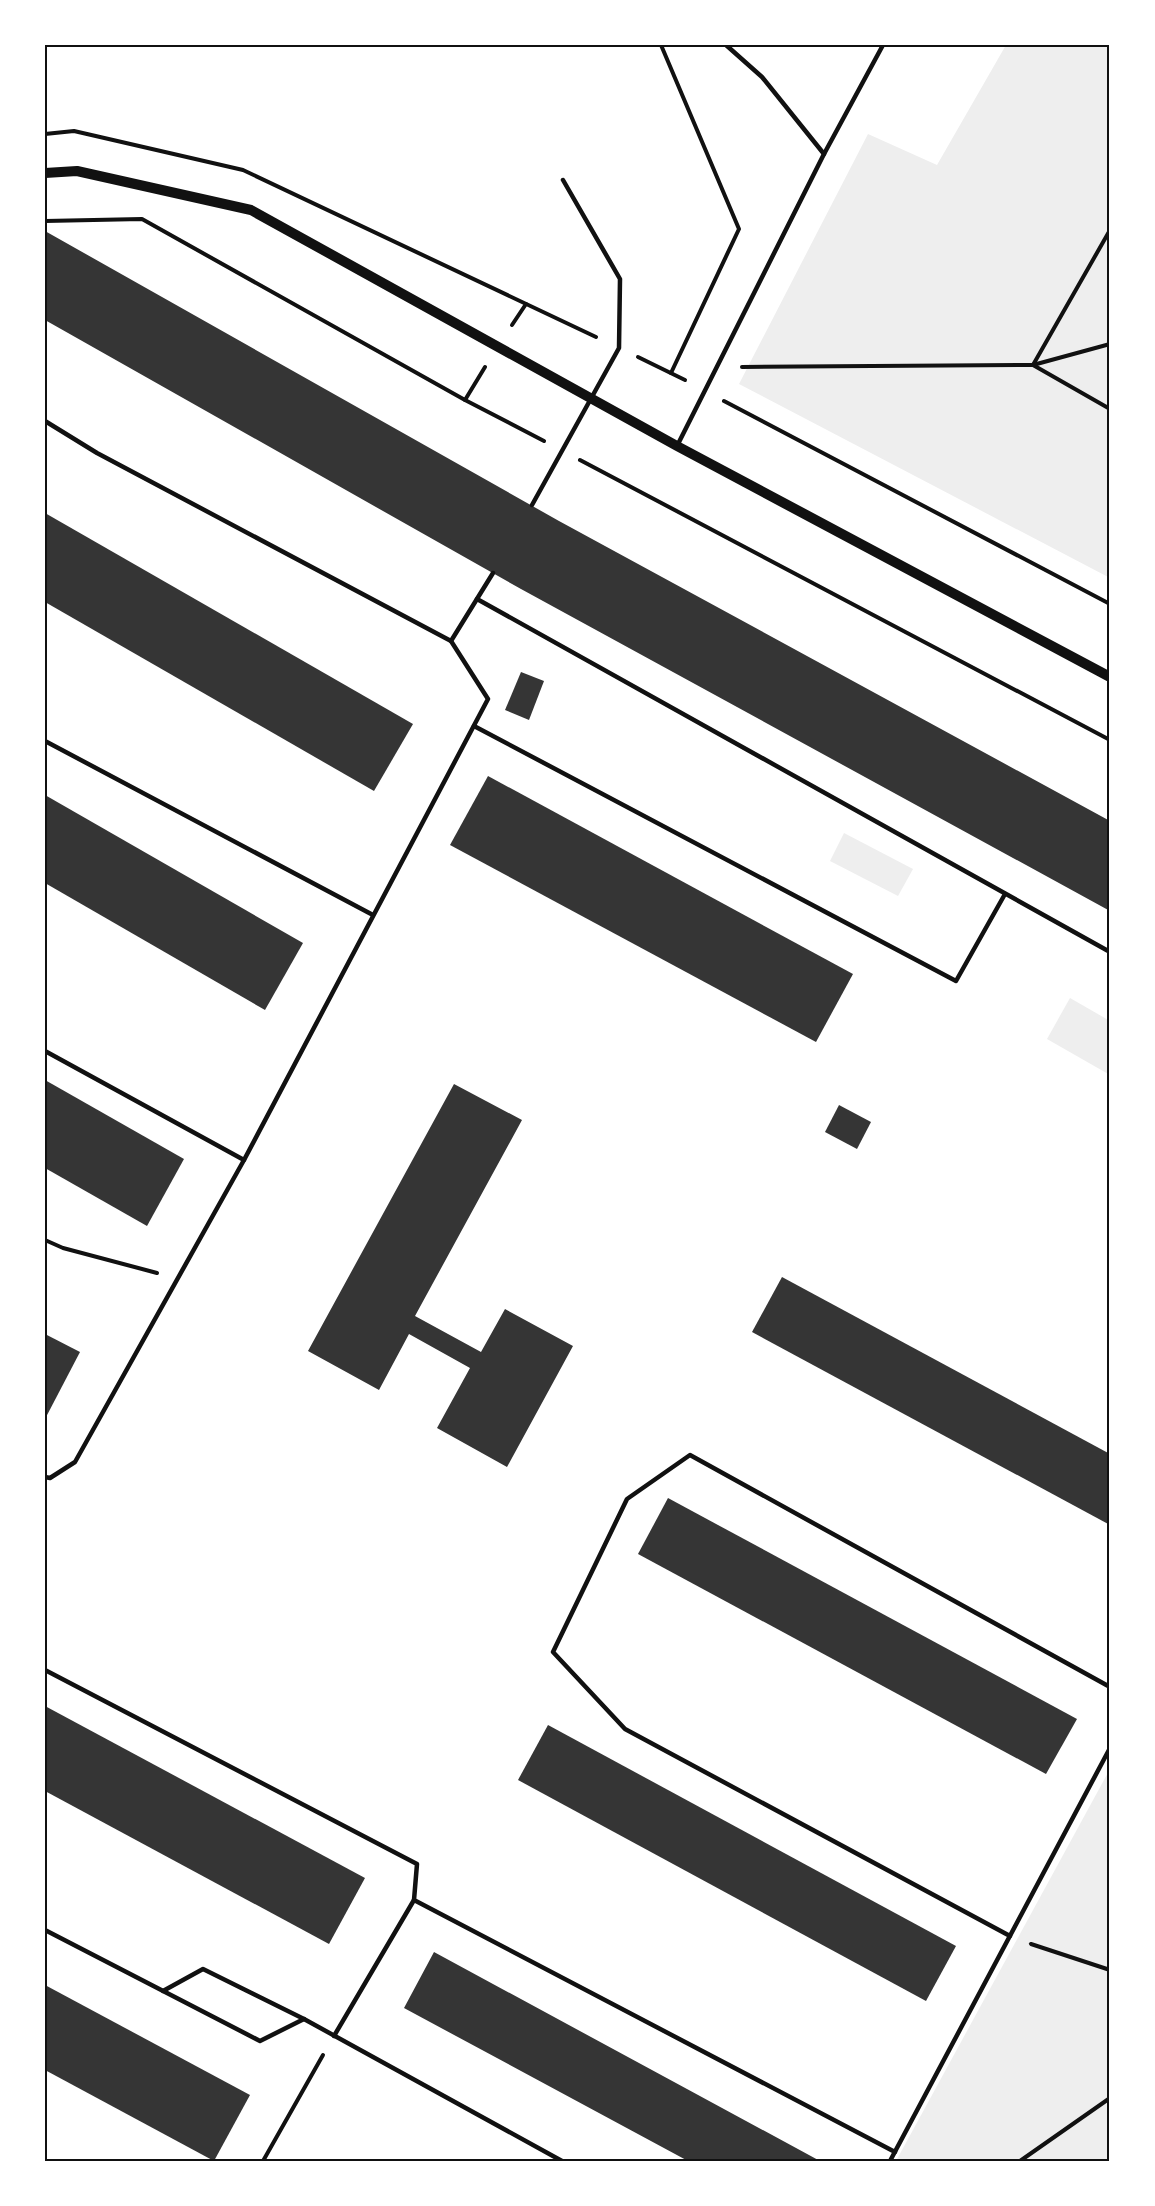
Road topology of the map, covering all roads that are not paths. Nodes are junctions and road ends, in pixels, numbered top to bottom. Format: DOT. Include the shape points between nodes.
graph roads {
  1 [pos="726,45"];
  2 [pos="883,45"];
  3 [pos="824,154"];
  4 [pos="45,173"];
  5 [pos="563,180"];
  6 [pos="592,399"];
  7 [pos="45,422"];
  8 [pos="677,446"];
  9 [pos="532,505"];
  10 [pos="493,573"];
  11 [pos="477,599"];
  12 [pos="451,641"];
  13 [pos="1110,677"];
  14 [pos="474,726"];
  15 [pos="45,741"];
  16 [pos="1005,894"];
  17 [pos="373,915"];
  18 [pos="1110,952"];
  19 [pos="45,1051"];
  20 [pos="244,1160"];
  21 [pos="45,1477"];
  22 [pos="45,1670"];
  23 [pos="1110,1687"];
  24 [pos="1110,1748"];
  25 [pos="414,1900"];
  26 [pos="45,1930"];
  27 [pos="1010,1936"];
  28 [pos="163,1991"];
  29 [pos="304,2019"];
  30 [pos="334,2036"];
  31 [pos="895,2152"];
  32 [pos="562,2161"];
  33 [pos="890,2161"];
  1 -- 3 [label="lane" via="762,77"];
  2 -- 3 [label="lane"];
  3 -- 8 [label="lane"];
  4 -- 6 [label="street" via="77,171 251,210"];
  5 -- 6 [label="lane" via="620,279 619,348"];
  6 -- 8 [label="street"];
  6 -- 9 [label="lane"];
  7 -- 12 [label="lane"];
  8 -- 13 [label="street"];
  10 -- 11 [label="lane"];
  11 -- 12 [label="lane"];
  11 -- 16 [label="lane"];
  12 -- 14 [label="lane" via="488,699"];
  14 -- 16 [label="lane" via="956,981"];
  14 -- 17 [label="lane"];
  15 -- 17 [label="lane"];
  16 -- 18 [label="lane"];
  17 -- 20 [label="lane"];
  19 -- 20 [label="lane"];
  20 -- 21 [label="lane" via="75,1462 50,1478"];
  22 -- 25 [label="lane" via="417,1864"];
  23 -- 27 [label="lane" via="690,1455 627,1499 553,1652 625,1729"];
  24 -- 27 [label="lane"];
  25 -- 30 [label="lane"];
  25 -- 31 [label="lane"];
  26 -- 28 [label="lane"];
  27 -- 31 [label="lane"];
  28 -- 29 [label="lane" via="260,2041"];
  28 -- 29 [label="lane" via="203,1969"];
  29 -- 30 [label="lane"];
  30 -- 32 [label="lane"];
  31 -- 33 [label="lane"];
}
